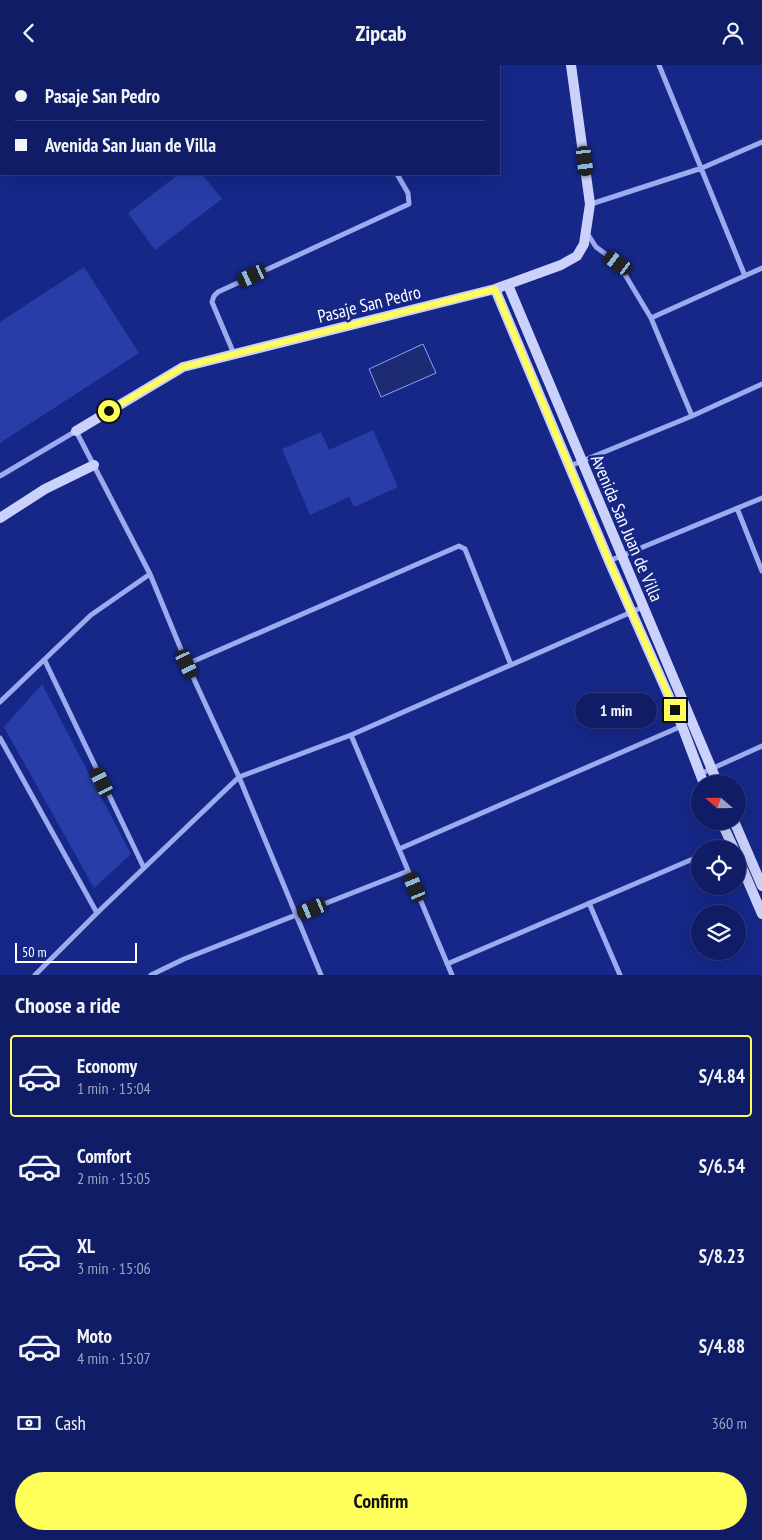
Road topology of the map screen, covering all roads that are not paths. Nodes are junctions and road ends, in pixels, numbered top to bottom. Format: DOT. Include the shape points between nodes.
graph roads {
  1 [pos="570,65"];
  2 [pos="659,65"];
  3 [pos="762,142"];
  4 [pos="702,168"];
  5 [pos="398,175"];
  6 [pos="590,204"];
  7 [pos="587,233"];
  8 [pos="762,268"];
  9 [pos="744,275"];
  10 [pos="508,285"];
  11 [pos="495,289"];
  12 [pos="650,318"];
  13 [pos="234,354"];
  14 [pos="762,384"];
  15 [pos="692,416"];
  16 [pos="76,431"];
  17 [pos="582,461"];
  18 [pos="94,465"];
  19 [pos="570,466"];
  20 [pos="0,476"];
  21 [pos="762,498"];
  22 [pos="737,508"];
  23 [pos="0,518"];
  24 [pos="622,556"];
  25 [pos="609,561"];
  26 [pos="762,571"];
  27 [pos="150,574"];
  28 [pos="643,607"];
  29 [pos="632,611"];
  30 [pos="45,661"];
  31 [pos="187,664"];
  32 [pos="511,665"];
  33 [pos="0,702"];
  34 [pos="682,726"];
  35 [pos="351,735"];
  36 [pos="0,738"];
  37 [pos="762,746"];
  38 [pos="712,769"];
  39 [pos="700,775"];
  40 [pos="706,775"];
  41 [pos="714,775"];
  42 [pos="239,777"];
  43 [pos="738,830"];
  44 [pos="399,849"];
  45 [pos="691,860"];
  46 [pos="144,868"];
  47 [pos="408,871"];
  48 [pos="746,876"];
  49 [pos="762,886"];
  50 [pos="590,903"];
  51 [pos="97,913"];
  52 [pos="762,914"];
  53 [pos="296,916"];
  54 [pos="448,964"];
  55 [pos="35,975"];
  56 [pos="151,975"];
  57 [pos="321,975"];
  58 [pos="452,975"];
  59 [pos="620,975"];
  1 -- 6 [label="street, Pasaje San Pedro"];
  2 -- 4 [label="street"];
  3 -- 4 [label="street"];
  4 -- 6 [label="street"];
  4 -- 9 [label="street"];
  5 -- 13 [label="street" via="408,193 409,204 214,296 212,302"];
  6 -- 7 [label="street, Pasaje San Pedro"];
  7 -- 10 [label="street, Pasaje San Pedro" via="576,256"];
  7 -- 12 [label="street" via="596,247 618,263"];
  8 -- 9 [label="street"];
  9 -- 12 [label="street"];
  10 -- 11 [label="street, Pasaje San Pedro"];
  10 -- 17 [label="street, Avenida San Juan de Villa"];
  11 -- 13 [label="street, Pasaje San Pedro"];
  11 -- 19 [label="street, Avenida San Juan de Villa"];
  12 -- 15 [label="street"];
  13 -- 16 [label="street, Pasaje San Pedro" via="174,371"];
  14 -- 15 [label="street"];
  15 -- 17 [label="street"];
  16 -- 18 [label="street"];
  16 -- 20 [label="street, Pasaje San Pedro"];
  17 -- 19 [label="street"];
  17 -- 24 [label="street, Avenida San Juan de Villa"];
  18 -- 23 [label="street" via="46,489"];
  18 -- 27 [label="street"];
  19 -- 25 [label="street, Avenida San Juan de Villa"];
  21 -- 22 [label="street"];
  22 -- 24 [label="street"];
  22 -- 26 [label="street"];
  24 -- 25 [label="street"];
  24 -- 28 [label="street, Avenida San Juan de Villa"];
  25 -- 29 [label="street, Avenida San Juan de Villa"];
  27 -- 30 [label="street" via="91,615"];
  27 -- 31 [label="street"];
  28 -- 29 [label="street"];
  28 -- 38 [label="street, Avenida San Juan de Villa"];
  29 -- 32 [label="street"];
  29 -- 34 [label="street, Avenida San Juan de Villa"];
  30 -- 33 [label="street"];
  30 -- 46 [label="street"];
  31 -- 32 [label="street" via="459,546 465,549"];
  31 -- 42 [label="street"];
  32 -- 35 [label="street"];
  34 -- 39 [label="street, Avenida San Juan de Villa"];
  34 -- 44 [label="street"];
  35 -- 42 [label="street"];
  35 -- 44 [label="street"];
  36 -- 51 [label="street"];
  37 -- 38 [label="street"];
  38 -- 40 [label="street"];
  38 -- 41 [label="street, Avenida San Juan de Villa"];
  42 -- 46 [label="street"];
  42 -- 53 [label="street"];
  43 -- 49 [label="street"];
  44 -- 47 [label="street"];
  45 -- 50 [label="street"];
  46 -- 51 [label="street"];
  47 -- 53 [label="street"];
  47 -- 54 [label="street"];
  48 -- 52 [label="street"];
  50 -- 54 [label="street"];
  50 -- 59 [label="street"];
  51 -- 55 [label="street"];
  53 -- 56 [label="street"];
  53 -- 57 [label="street"];
  54 -- 58 [label="street"];
}
